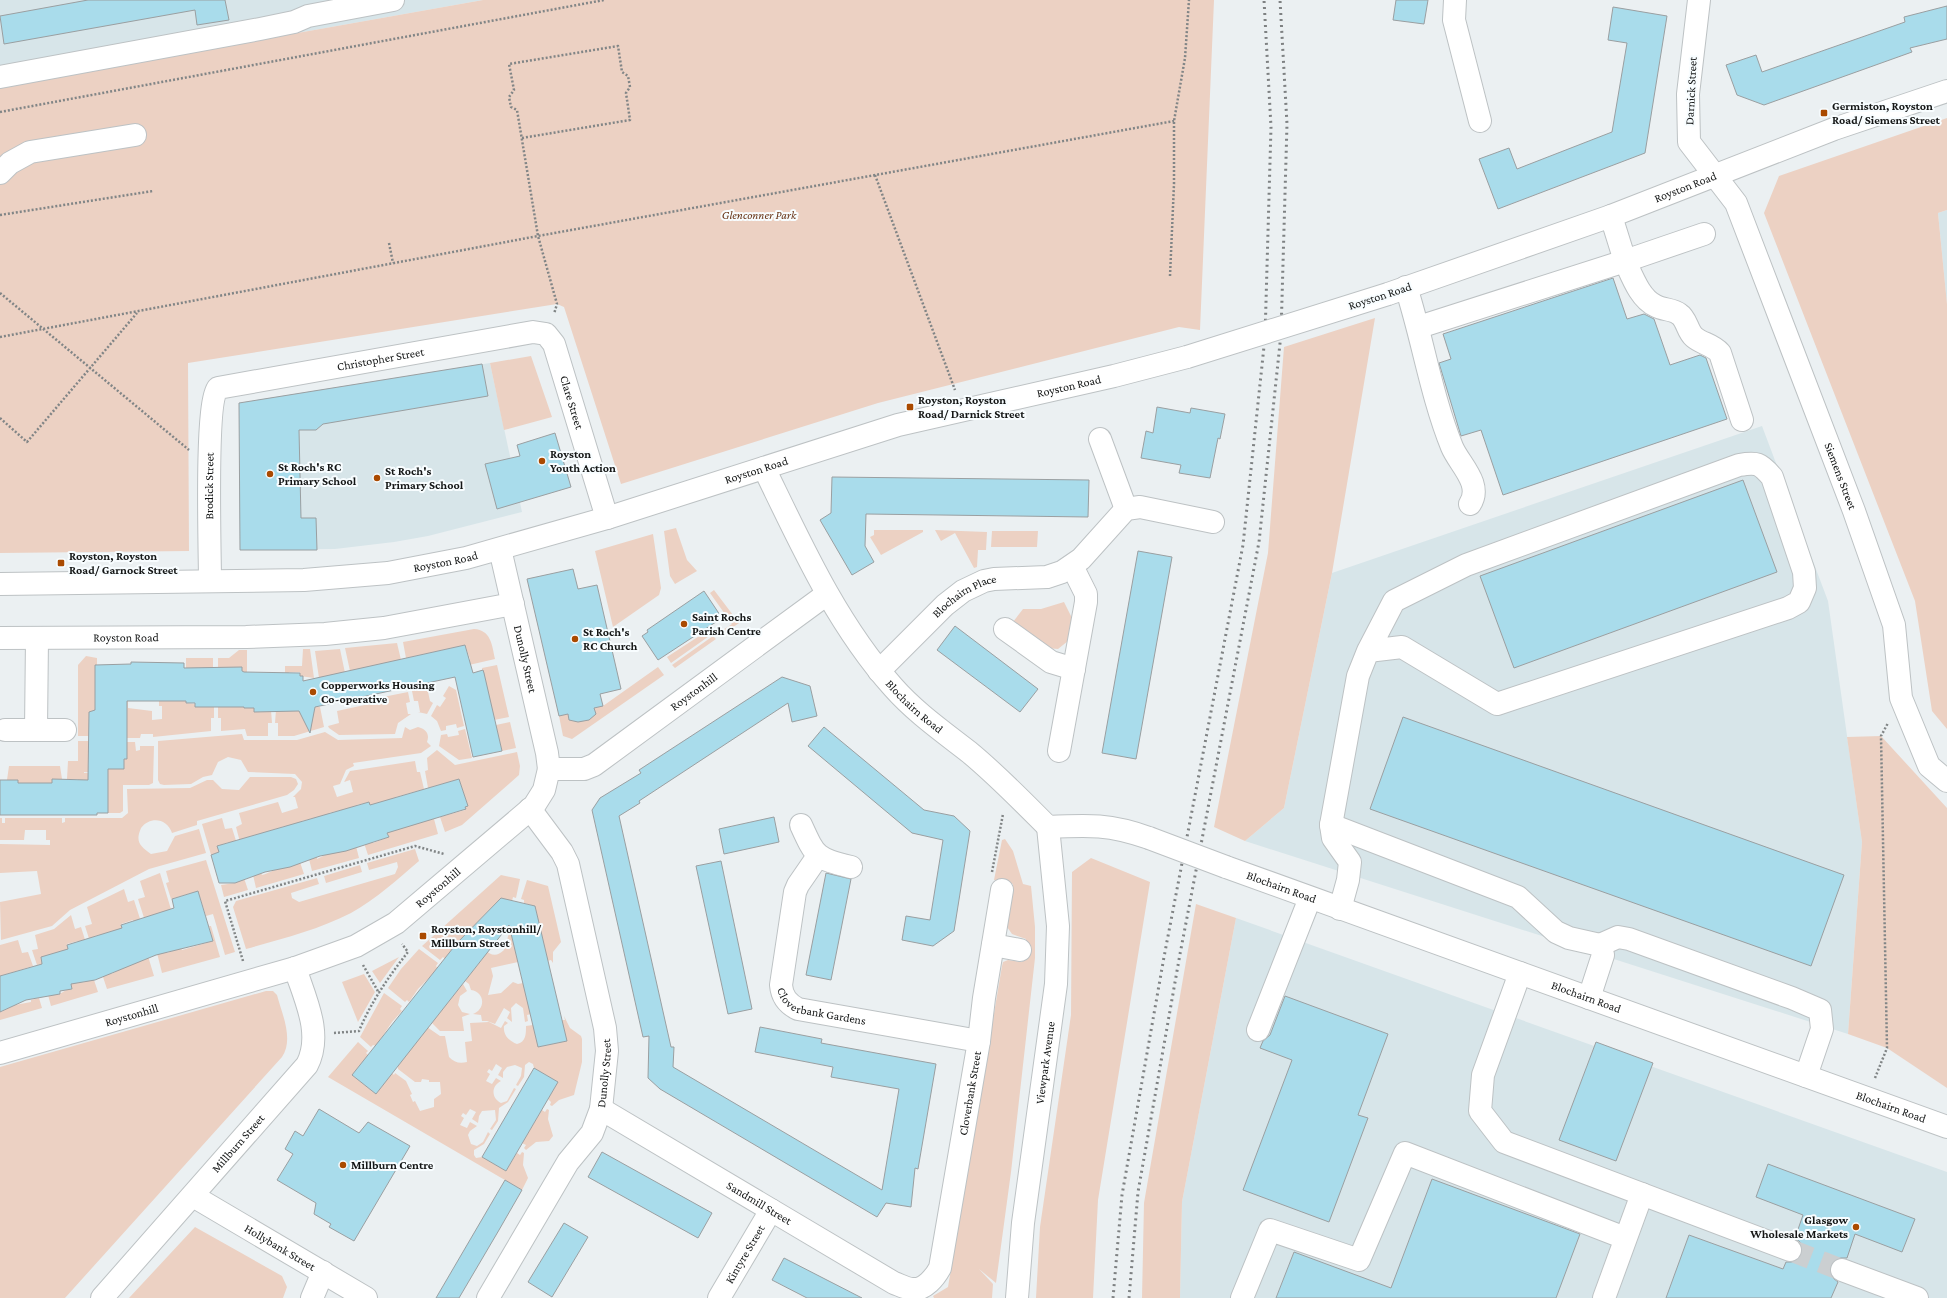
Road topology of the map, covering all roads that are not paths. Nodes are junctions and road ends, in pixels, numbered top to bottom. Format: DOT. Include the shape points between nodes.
graph roads {
  1 [pos="393,0"];
  2 [pos="1455,0"];
  3 [pos="1699,0"];
  4 [pos="0,77"];
  5 [pos="1947,91"];
  6 [pos="1480,120"];
  7 [pos="135,134"];
  8 [pos="0,173"];
  9 [pos="1713,175"];
  10 [pos="1611,216"];
  11 [pos="1704,234"];
  12 [pos="1625,261"];
  13 [pos="1397,290"];
  14 [pos="1419,327"];
  15 [pos="546,334"];
  16 [pos="215,391"];
  17 [pos="1742,420"];
  18 [pos="1100,439"];
  19 [pos="764,468"];
  20 [pos="1470,504"];
  21 [pos="1126,509"];
  22 [pos="607,518"];
  23 [pos="1213,522"];
  24 [pos="500,549"];
  25 [pos="1072,566"];
  26 [pos="210,582"];
  27 [pos="0,584"];
  28 [pos="827,594"];
  29 [pos="513,604"];
  30 [pos="1005,629"];
  31 [pos="0,638"];
  32 [pos="37,638"];
  33 [pos="1368,651"];
  34 [pos="1074,669"];
  35 [pos="879,671"];
  36 [pos="5,730"];
  37 [pos="36,730"];
  38 [pos="65,730"];
  39 [pos="1058,751"];
  40 [pos="549,769"];
  41 [pos="1947,781"];
  42 [pos="530,809"];
  43 [pos="801,825"];
  44 [pos="1331,825"];
  45 [pos="1048,827"];
  46 [pos="818,856"];
  47 [pos="851,866"];
  48 [pos="1002,890"];
  49 [pos="1310,898"];
  50 [pos="1340,909"];
  51 [pos="993,945"];
  52 [pos="1600,945"];
  53 [pos="1020,950"];
  54 [pos="295,968"];
  55 [pos="1520,973"];
  56 [pos="1589,998"];
  57 [pos="1258,1030"];
  58 [pos="979,1041"];
  59 [pos="0,1053"];
  60 [pos="1806,1076"];
  61 [pos="601,1109"];
  62 [pos="1947,1127"];
  63 [pos="1642,1194"];
  64 [pos="193,1196"];
  65 [pos="771,1210"];
  66 [pos="1625,1238"];
  67 [pos="1790,1250"];
  68 [pos="1842,1270"];
  69 [pos="323,1272"];
  70 [pos="920,1287"];
  71 [pos="102,1298"];
  72 [pos="312,1298"];
  73 [pos="366,1298"];
  74 [pos="488,1298"];
  75 [pos="719,1298"];
  76 [pos="1017,1298"];
  77 [pos="1242,1298"];
  78 [pos="1604,1298"];
  79 [pos="1917,1298"];
  1 -- 4 [label="street" via="308,16 294,22 260,29"];
  2 -- 6 [label="street" via="1454,20"];
  3 -- 9 [label="street, Darnick Street" via="1688,94 1688,142"];
  5 -- 9 [label="street, Royston Road" via="1834,129"];
  7 -- 8 [label="street" via="30,152 10,163"];
  9 -- 10 [label="street, Royston Road"];
  9 -- 41 [label="street, Siemens Street" via="1736,203 1854,511 1894,625 1901,698 1929,766"];
  10 -- 12 [label="street"];
  10 -- 13 [label="street, Royston Road"];
  11 -- 12 [label="street"];
  12 -- 14 [label="street"];
  12 -- 17 [label="street" via="1648,301 1680,314 1695,338 1713,346 1720,353"];
  13 -- 14 [label="street"];
  13 -- 19 [label="street, Royston Road, bridge" via="1187,357 898,425"];
  14 -- 20 [label="street" via="1441,419 1456,456 1471,479 1474,492"];
  15 -- 16 [label="street, Christopher Street" via="533,332 229,385"];
  15 -- 22 [label="street, Clare Street" via="554,344"];
  16 -- 26 [label="street, Brodick Street" via="212,400 210,468"];
  18 -- 21 [label="street"];
  19 -- 22 [label="street, Royston Road"];
  19 -- 28 [label="street, Blochairn Road"];
  21 -- 23 [label="street" via="1140,507"];
  21 -- 25 [label="street, Blochairn Place"];
  22 -- 24 [label="street, Royston Road"];
  24 -- 26 [label="street, Royston Road" via="427,567 351,578"];
  24 -- 29 [label="street, Dunolly Street"];
  25 -- 34 [label="street" via="1086,594"];
  25 -- 35 [label="street, Blochairn Place" via="1059,574 1047,577 1001,578 973,585 945,606"];
  26 -- 27 [label="street, Royston Road"];
  28 -- 35 [label="street, Blochairn Road"];
  28 -- 40 [label="street, Roystonhill" via="594,765 584,769"];
  29 -- 32 [label="street, Royston Road" via="347,633 246,637"];
  29 -- 40 [label="street, Dunolly Street"];
  30 -- 34 [label="street" via="1051,662"];
  31 -- 32 [label="street, Royston Road"];
  32 -- 37 [label="street"];
  33 -- 33 [label="street" via="1402,647 1497,704 1788,608 1799,602 1805,588 1804,572 1772,477 1761,465 1738,465 1466,565 1394,601"];
  33 -- 44 [label="street" via="1358,676"];
  34 -- 39 [label="street"];
  35 -- 45 [label="street, Blochairn Road" via="910,705 968,752"];
  36 -- 37 [label="street"];
  37 -- 38 [label="street"];
  40 -- 42 [label="street, Roystonhill" via="544,790"];
  42 -- 54 [label="street, Roystonhill" via="390,927 352,948"];
  42 -- 61 [label="street, Dunolly Street" via="568,864 605,1028 607,1051"];
  43 -- 46 [label="street"];
  44 -- 50 [label="street" via="1334,838 1350,862"];
  44 -- 52 [label="street" via="1518,897 1556,932 1569,938"];
  45 -- 49 [label="street, Blochairn Road, bridge" via="1119,828"];
  45 -- 76 [label="street, Viewpark Avenue" via="1058,926 1056,984 1024,1223"];
  46 -- 47 [label="street" via="827,861"];
  46 -- 58 [label="street, Cloverbank Gardens" via="798,885 793,899 781,985 781,991 788,1002 798,1009"];
  48 -- 51 [label="street, Cloverbank Street"];
  49 -- 50 [label="street, Blochairn Road"];
  49 -- 57 [label="street"];
  50 -- 55 [label="street, Blochairn Road"];
  51 -- 53 [label="street"];
  51 -- 58 [label="street, Cloverbank Street"];
  52 -- 56 [label="street" via="1603,955"];
  52 -- 60 [label="street" via="1618,937 1629,939 1820,1010 1822,1029"];
  54 -- 59 [label="street, Roystonhill"];
  54 -- 64 [label="street, Millburn Street" via="314,1034 313,1050 307,1065"];
  55 -- 56 [label="street, Blochairn Road"];
  55 -- 63 [label="street" via="1483,1075 1480,1111 1504,1142"];
  56 -- 60 [label="street, Blochairn Road"];
  58 -- 70 [label="street, Cloverbank Street" via="940,1268 934,1279"];
  60 -- 62 [label="street, Blochairn Road"];
  61 -- 65 [label="street, Sandmill Street"];
  61 -- 74 [label="street, Dunolly Street" via="592,1133 568,1162"];
  63 -- 66 [label="street"];
  63 -- 67 [label="street"];
  64 -- 69 [label="street, Hollybank Street"];
  64 -- 71 [label="street, Millburn Street"];
  65 -- 70 [label="street, Sandmill Street" via="894,1283 913,1289"];
  65 -- 75 [label="street, Kintyre Street"];
  66 -- 77 [label="street" via="1405,1153 1359,1260 1270,1230"];
  66 -- 78 [label="street"];
  68 -- 79 [label="street"];
  69 -- 72 [label="street"];
  69 -- 73 [label="street, Hollybank Street"];
}
